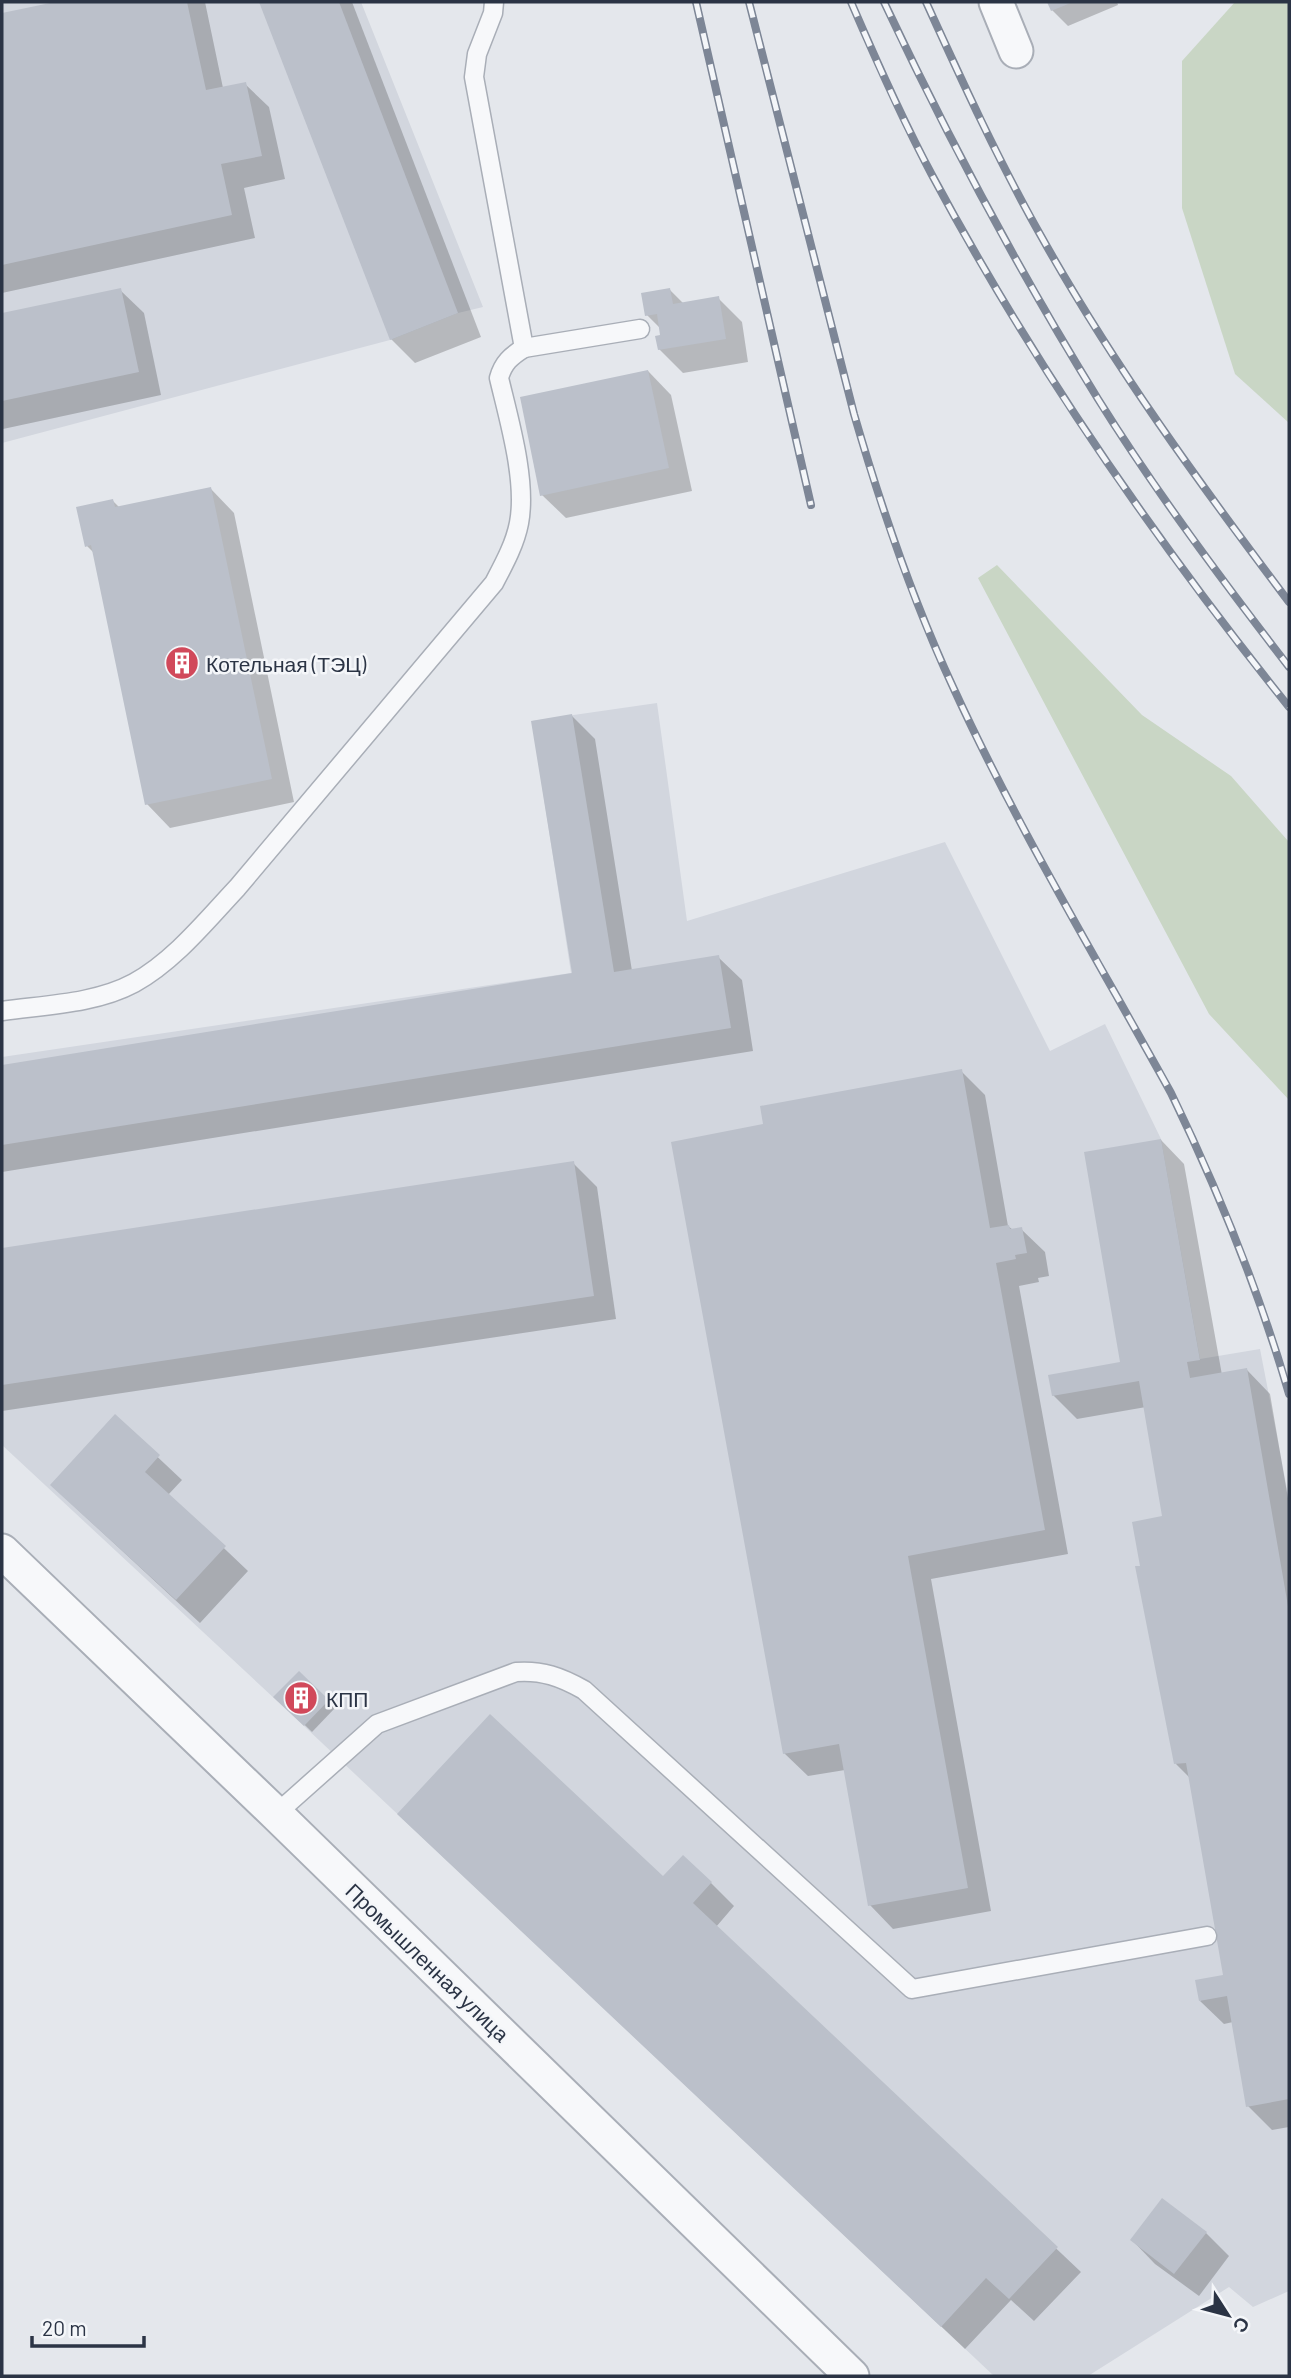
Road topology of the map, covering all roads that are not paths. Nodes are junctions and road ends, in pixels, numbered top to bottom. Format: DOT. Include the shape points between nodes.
graph roads {
  1 [pos="494,2"];
  2 [pos="996,2"];
  3 [pos="1016,51"];
  4 [pos="640,329"];
  5 [pos="524,348"];
  6 [pos="2,1012"];
  7 [pos="2,1551"];
  8 [pos="276,1814"];
  9 [pos="1208,1936"];
  10 [pos="852,2376"];
  1 -- 5 [label="lane" via="474,77"];
  2 -- 3 [label="street"];
  4 -- 5 [label="lane"];
  5 -- 6 [label="lane" via="503,366 499,378 522,495 519,524 495,583 237,888 165,960 134,983 108,994"];
  7 -- 8 [label="street, Промышленная улица"];
  8 -- 9 [label="lane" via="377,1724 516,1672 536,1671 584,1690 912,1989"];
  8 -- 10 [label="street, Промышленная улица"];
}
